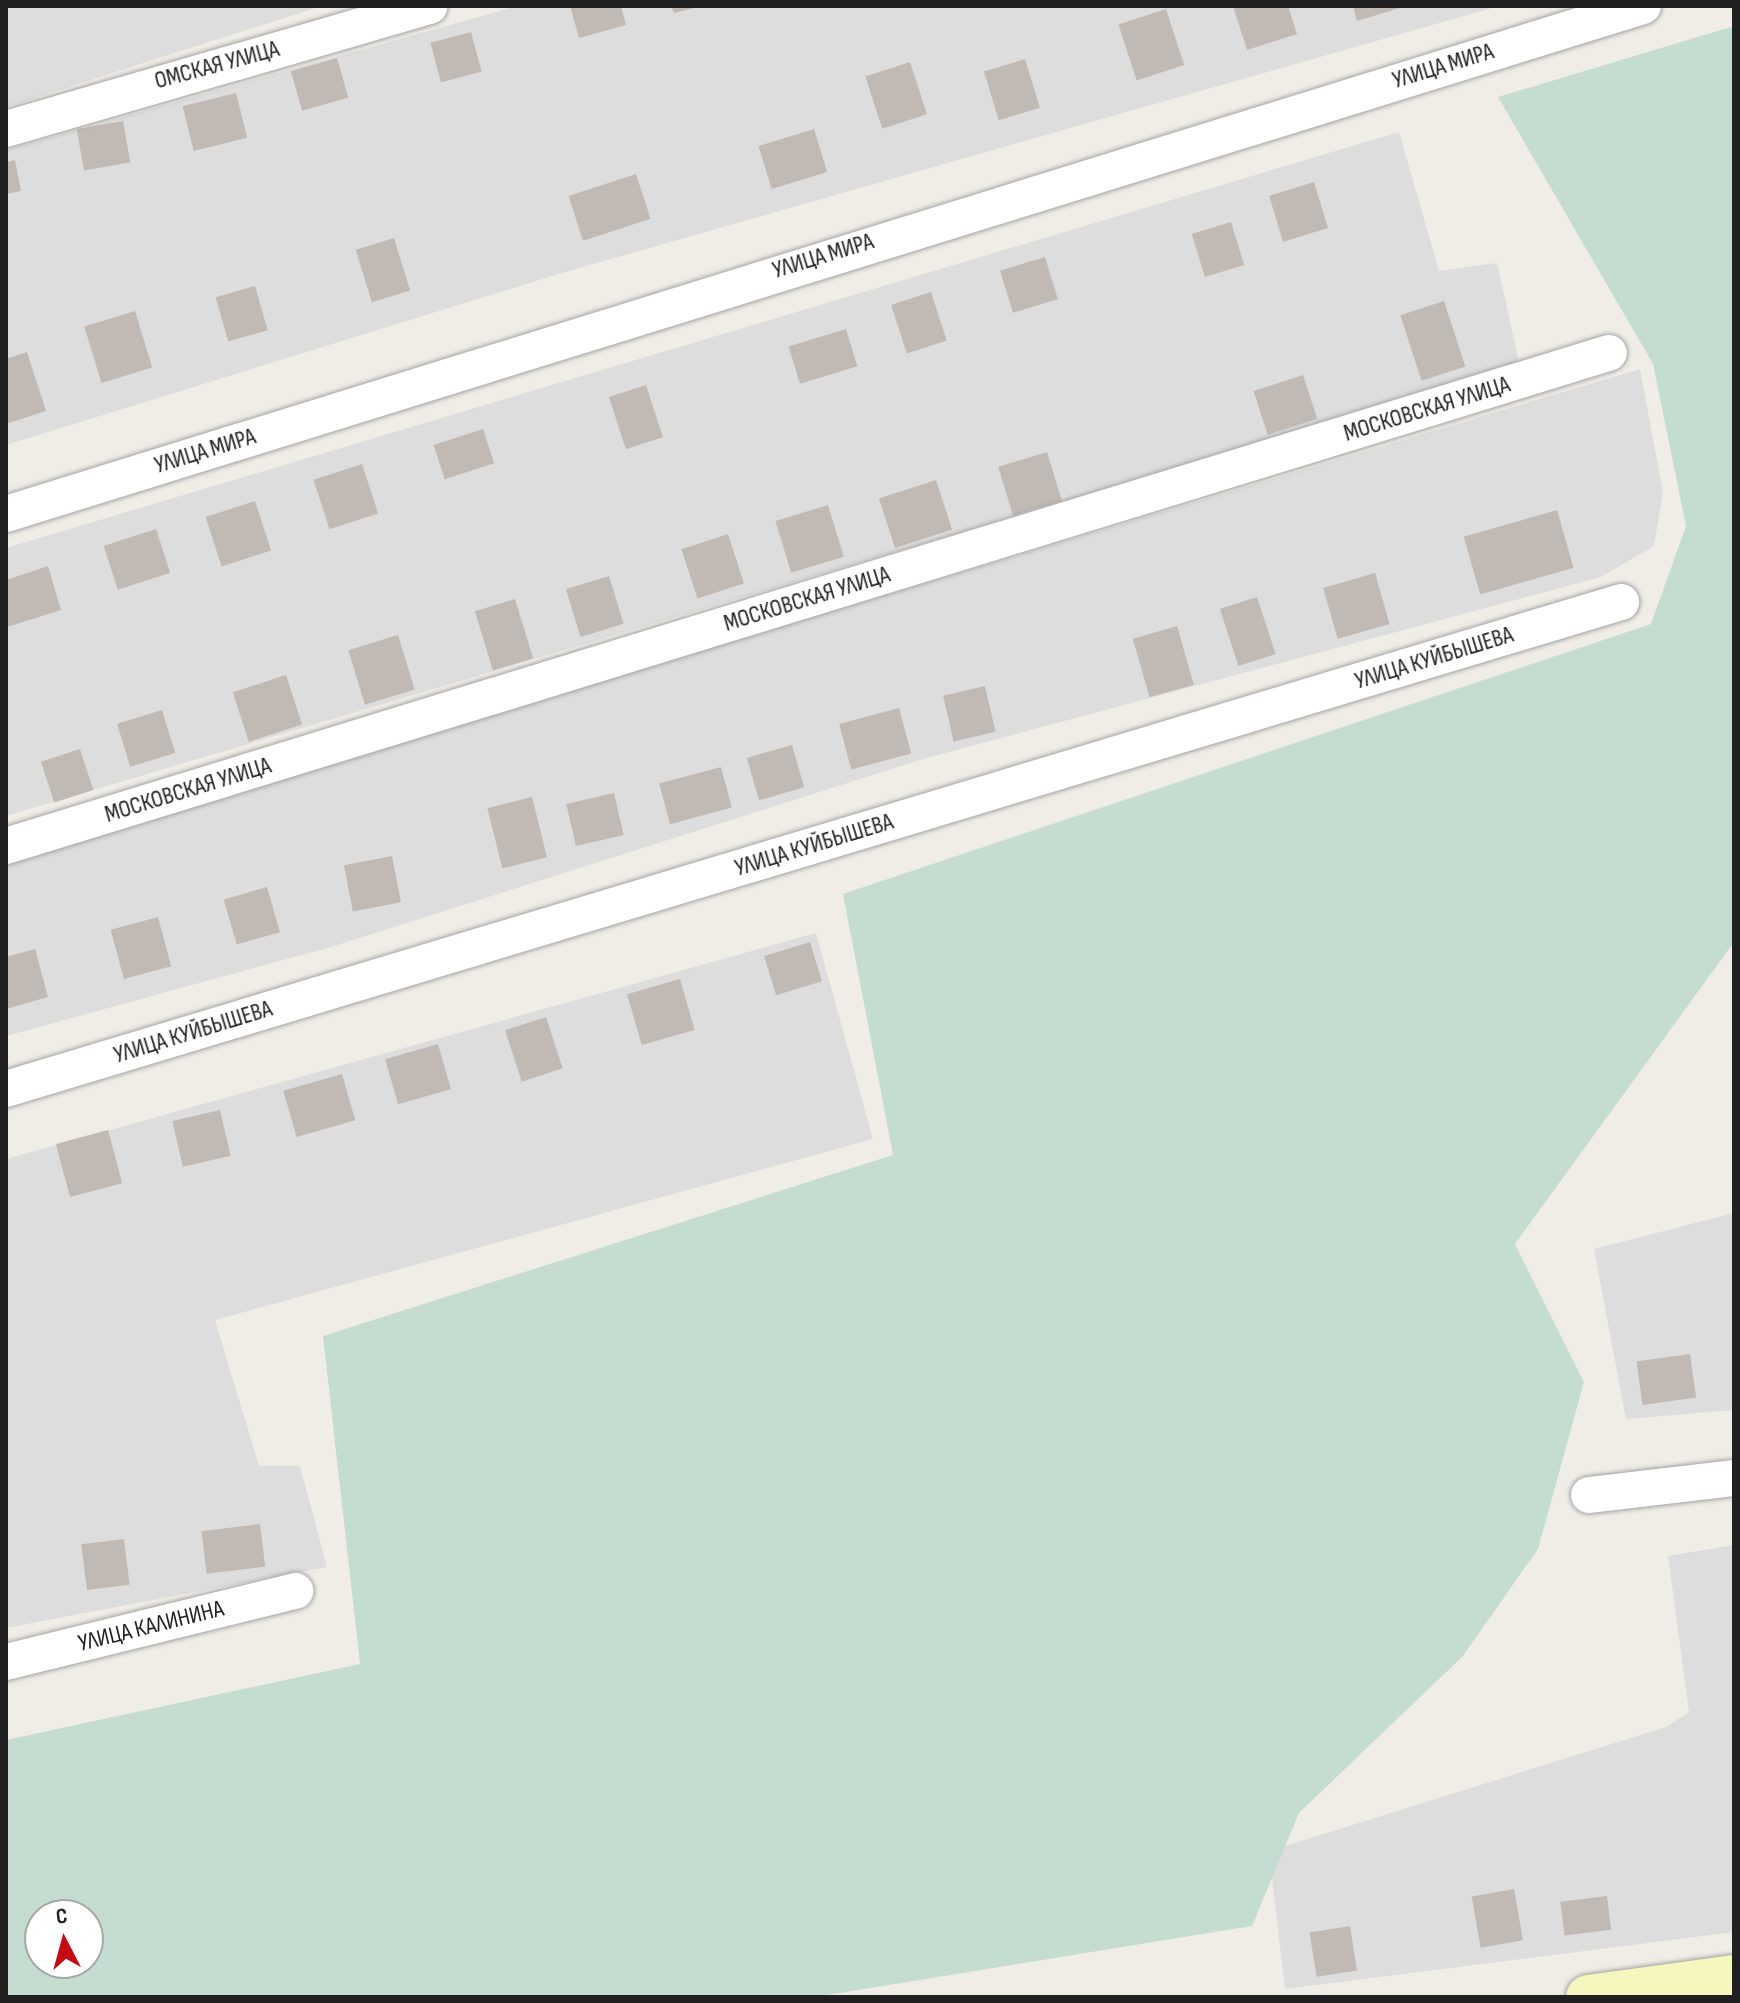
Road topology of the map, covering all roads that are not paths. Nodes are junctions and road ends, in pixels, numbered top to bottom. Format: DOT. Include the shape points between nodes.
graph roads {
  1 [pos="430,6"];
  2 [pos="1643,6"];
  3 [pos="6,129"];
  4 [pos="1609,353"];
  5 [pos="6,514"];
  6 [pos="1621,602"];
  7 [pos="6,846"];
  8 [pos="6,1089"];
  9 [pos="1734,1478"];
  10 [pos="1589,1495"];
  11 [pos="295,1591"];
  12 [pos="6,1662"];
  13 [pos="1734,1977"];
  14 [pos="1588,1997"];
  1 -- 3 [label="street, ОМСКАЯ УЛИЦА"];
  2 -- 5 [label="street, УЛИЦА МИРА"];
  4 -- 7 [label="street, МОСКОВСКАЯ УЛИЦА"];
  6 -- 8 [label="street, УЛИЦА КУЙБЫШЕВА"];
  9 -- 10 [label="street"];
  11 -- 12 [label="street, УЛИЦА КАЛИНИНА"];
  13 -- 14 [label="main road"];
}
